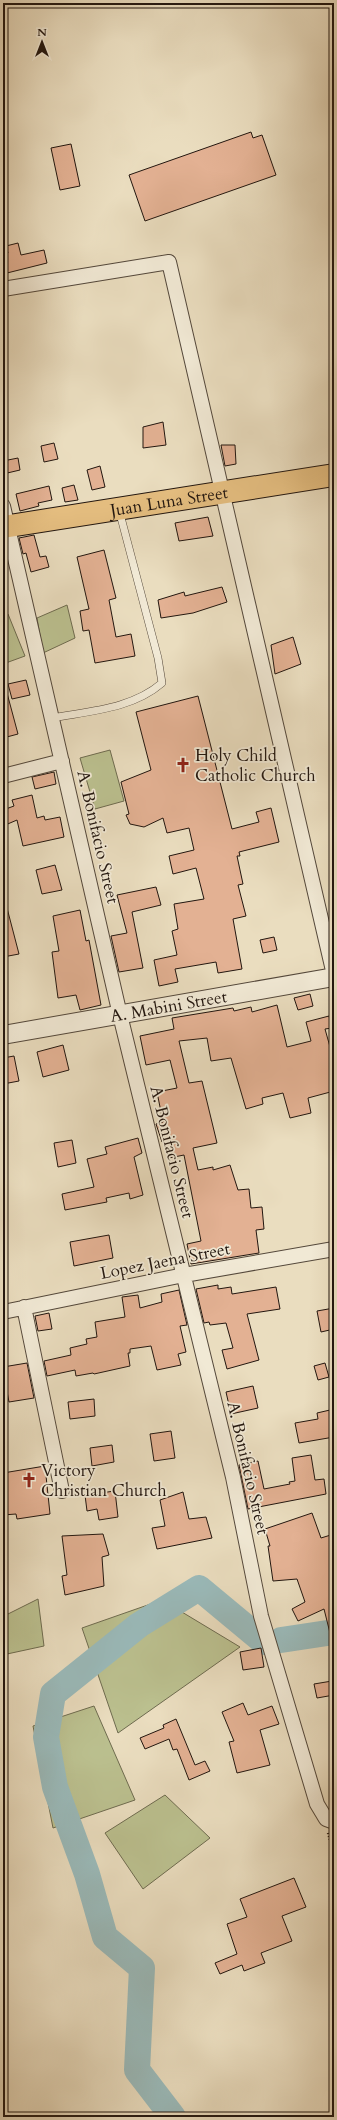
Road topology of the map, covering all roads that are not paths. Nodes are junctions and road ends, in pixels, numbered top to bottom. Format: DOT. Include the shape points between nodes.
graph roads {
  1 [pos="3,289"];
  2 [pos="334,475"];
  3 [pos="222,493"];
  4 [pos="118,508"];
  5 [pos="5,520"];
  6 [pos="52,718"];
  7 [pos="62,762"];
  8 [pos="3,776"];
  9 [pos="334,976"];
  10 [pos="120,1015"];
  11 [pos="3,1035"];
  12 [pos="334,1249"];
  13 [pos="184,1275"];
  14 [pos="24,1307"];
  15 [pos="3,1312"];
  16 [pos="62,1491"];
  17 [pos="330,1820"];
  1 -- 3 [label="street" via="168,262"];
  2 -- 3 [label="main road, Juan Luna Street"];
  3 -- 4 [label="main road, Juan Luna Street"];
  3 -- 9 [label="street"];
  4 -- 5 [label="main road, Juan Luna Street"];
  4 -- 6 [label="lane" via="158,658 162,683 149,694 130,703"];
  5 -- 6 [label="street, A. Bonifacio Street"];
  6 -- 7 [label="street, A. Bonifacio Street"];
  7 -- 8 [label="street"];
  7 -- 10 [label="street, A. Bonifacio Street"];
  9 -- 10 [label="street, A. Mabini Street"];
  10 -- 11 [label="street, A. Mabini Street"];
  10 -- 13 [label="street, A. Bonifacio Street"];
  12 -- 13 [label="street, Lopez Jaena Street"];
  13 -- 14 [label="street, Lopez Jaena Street"];
  13 -- 17 [label="street, A. Bonifacio Street" via="233,1477 261,1616 317,1804"];
  14 -- 15 [label="street, Lopez Jaena Street"];
  14 -- 16 [label="street"];
}
